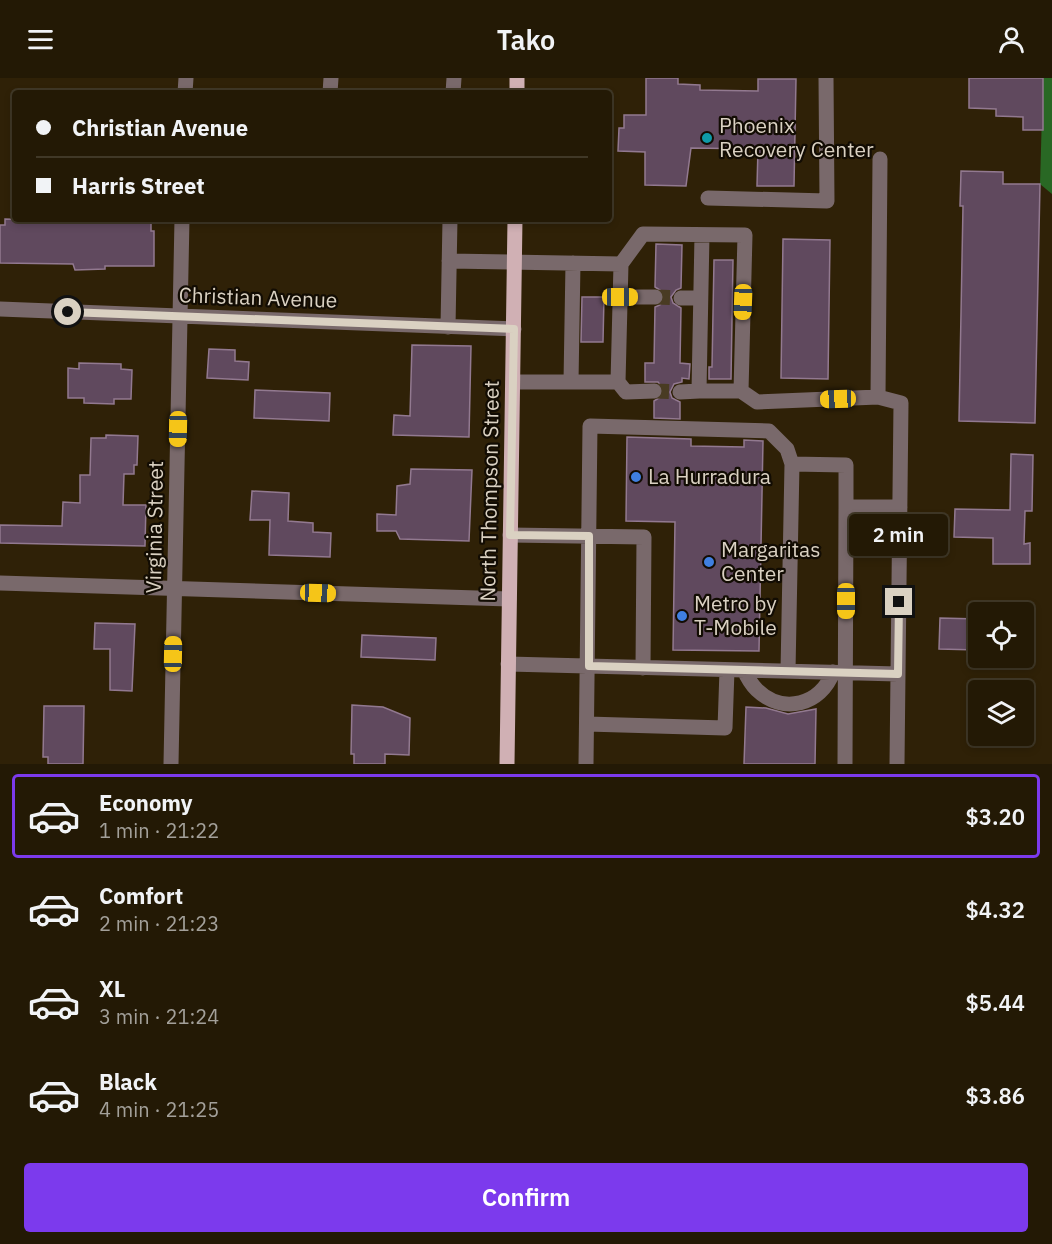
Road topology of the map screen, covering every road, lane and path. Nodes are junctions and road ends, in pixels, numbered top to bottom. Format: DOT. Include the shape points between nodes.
graph roads {
  1 [pos="826,78"];
  2 [pos="880,159"];
  3 [pos="708,198"];
  4 [pos="182,222"];
  5 [pos="450,222"];
  6 [pos="515,222"];
  7 [pos="702,235"];
  8 [pos="449,261"];
  9 [pos="515,262"];
  10 [pos="573,263"];
  11 [pos="621,264"];
  12 [pos="620,297"];
  13 [pos="655,297"];
  14 [pos="681,298"];
  15 [pos="700,298"];
  16 [pos="0,309"];
  17 [pos="180,316"];
  18 [pos="448,327"];
  19 [pos="514,329"];
  20 [pos="513,382"];
  21 [pos="571,382"];
  22 [pos="618,382"];
  23 [pos="654,391"];
  24 [pos="699,391"];
  25 [pos="741,391"];
  26 [pos="680,392"];
  27 [pos="878,398"];
  28 [pos="792,464"];
  29 [pos="846,507"];
  30 [pos="900,507"];
  31 [pos="510,535"];
  32 [pos="589,536"];
  33 [pos="0,583"];
  34 [pos="174,589"];
  35 [pos="509,599"];
  36 [pos="508,664"];
  37 [pos="589,666"];
  38 [pos="643,668"];
  39 [pos="727,670"];
  40 [pos="744,670"];
  41 [pos="788,671"];
  42 [pos="839,672"];
  43 [pos="898,674"];
  44 [pos="587,724"];
  45 [pos="171,764"];
  46 [pos="507,764"];
  47 [pos="586,764"];
  48 [pos="845,764"];
  49 [pos="897,764"];
  1 -- 3 [label="street" via="827,201"];
  2 -- 27 [label="street"];
  4 -- 17 [label="street, Virginia Street"];
  5 -- 8 [label="street"];
  6 -- 9 [label="main road, North Thompson Street"];
  7 -- 11 [label="street" via="643,234"];
  7 -- 15 [label="street"];
  7 -- 25 [label="street" via="745,235"];
  8 -- 9 [label="street"];
  8 -- 18 [label="street"];
  9 -- 10 [label="street"];
  9 -- 19 [label="main road, North Thompson Street"];
  10 -- 11 [label="street"];
  10 -- 21 [label="street"];
  11 -- 12 [label="street"];
  12 -- 13 [label="street"];
  12 -- 22 [label="street"];
  14 -- 15 [label="street"];
  15 -- 24 [label="street"];
  16 -- 17 [label="street, Christian Avenue"];
  17 -- 18 [label="street, Christian Avenue"];
  17 -- 34 [label="street, Virginia Street"];
  18 -- 19 [label="street, Christian Avenue"];
  19 -- 20 [label="main road, North Thompson Street"];
  20 -- 21 [label="street"];
  20 -- 31 [label="main road, North Thompson Street"];
  21 -- 22 [label="street"];
  22 -- 23 [label="street" via="626,392"];
  24 -- 25 [label="street"];
  24 -- 26 [label="street"];
  25 -- 27 [label="street" via="757,402"];
  27 -- 30 [label="street" via="901,403"];
  28 -- 29 [label="street" via="846,465"];
  28 -- 32 [label="street" via="787,449 769,431 590,426"];
  28 -- 41 [label="street"];
  29 -- 30 [label="street"];
  29 -- 42 [label="street"];
  30 -- 43 [label="street"];
  31 -- 32 [label="street"];
  31 -- 35 [label="main road, North Thompson Street"];
  32 -- 37 [label="street"];
  32 -- 38 [label="street" via="644,537"];
  33 -- 34 [label="street"];
  34 -- 35 [label="street"];
  34 -- 45 [label="street, Virginia Street"];
  35 -- 36 [label="main road, North Thompson Street"];
  36 -- 37 [label="street"];
  36 -- 46 [label="main road, North Thompson Street"];
  37 -- 38 [label="street"];
  37 -- 44 [label="street"];
  38 -- 39 [label="street"];
  39 -- 40 [label="street"];
  39 -- 44 [label="street" via="725,728"];
  40 -- 41 [label="street"];
  40 -- 42 [label="street" via="764,695 774,701 796,703 807,702 823,692"];
  41 -- 42 [label="street"];
  42 -- 43 [label="street"];
  42 -- 48 [label="street"];
  43 -- 49 [label="street"];
  44 -- 47 [label="street"];
}
